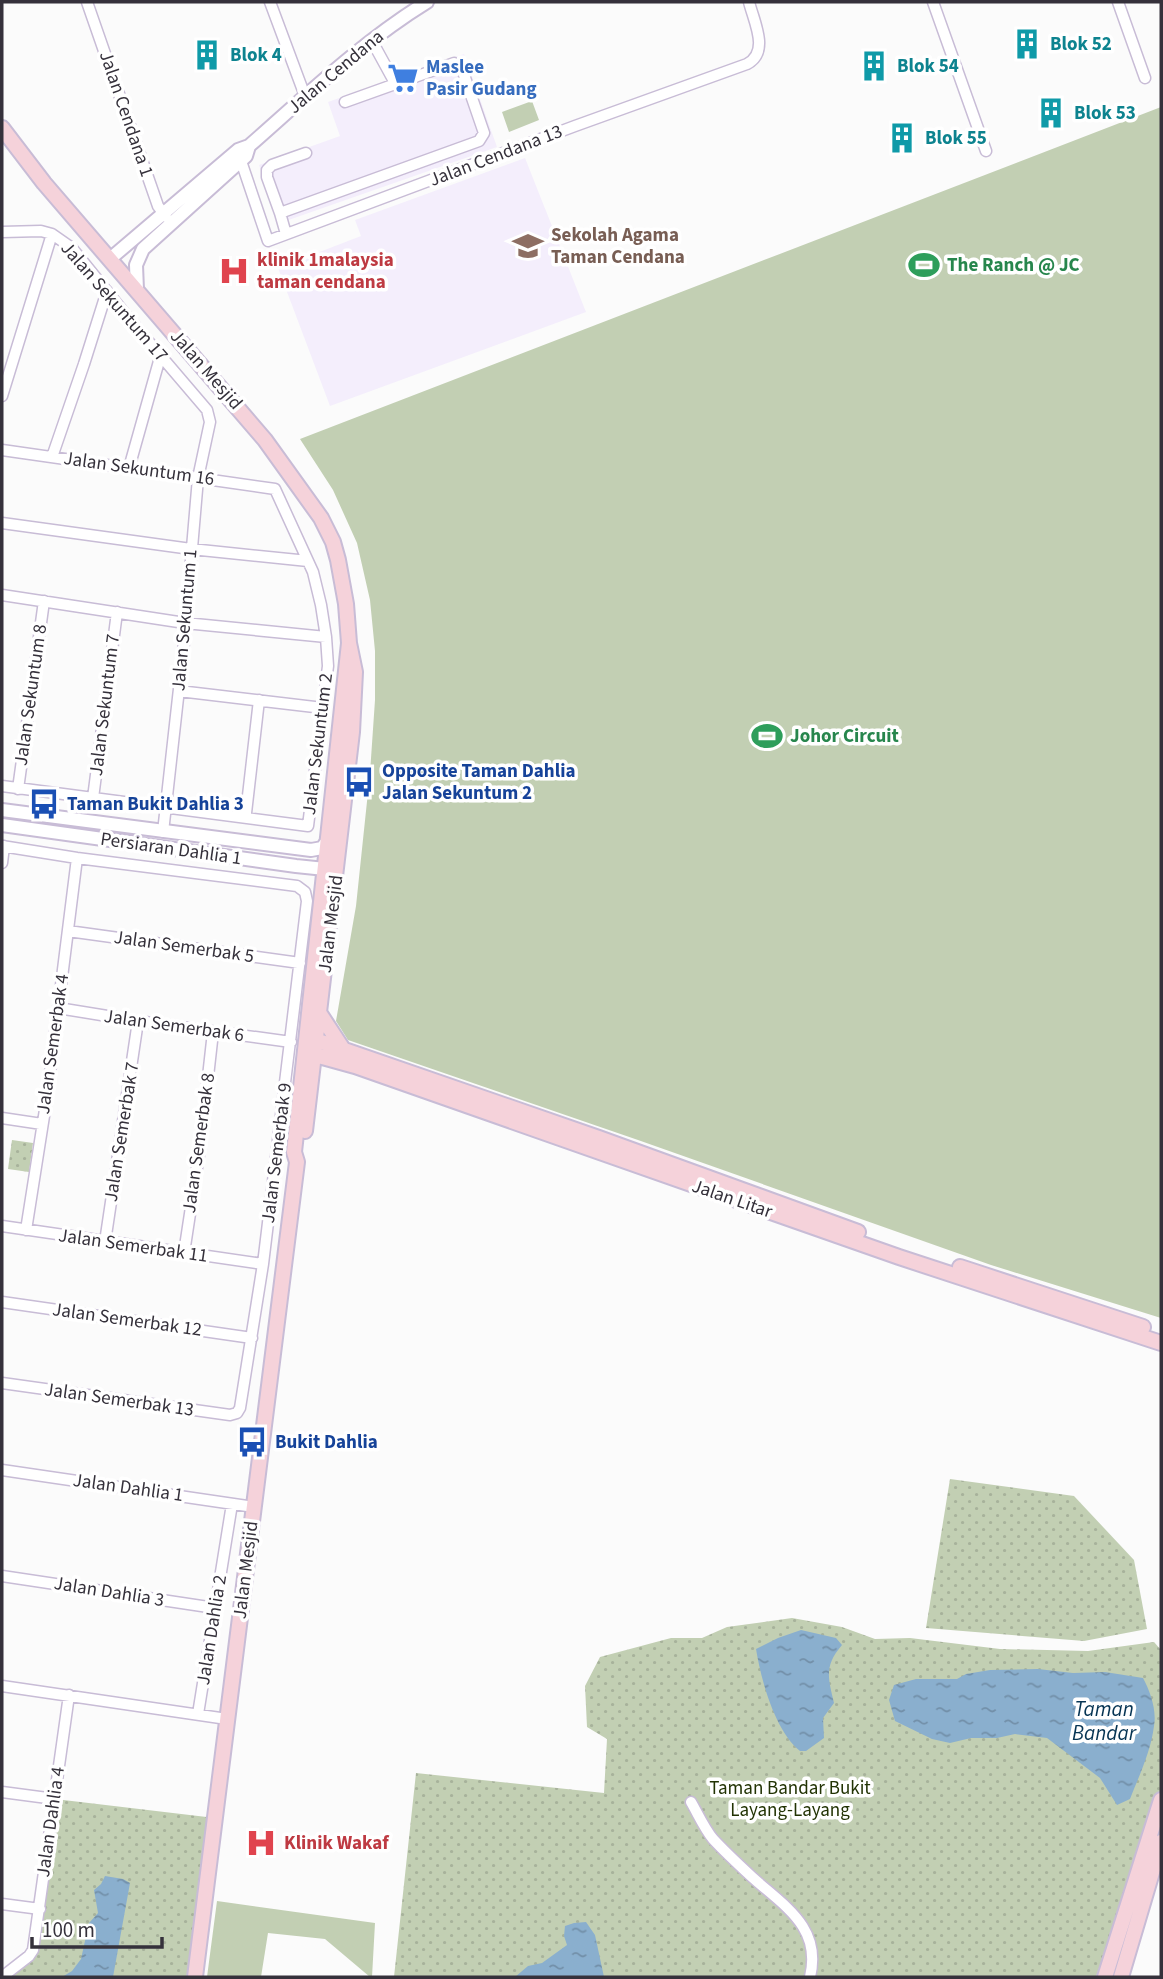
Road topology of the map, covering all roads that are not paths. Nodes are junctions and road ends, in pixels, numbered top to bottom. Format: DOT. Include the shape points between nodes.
graph roads {
  1 [pos="87,2"];
  2 [pos="270,2"];
  3 [pos="427,2"];
  4 [pos="749,2"];
  5 [pos="933,2"];
  6 [pos="1118,2"];
  7 [pos="372,41"];
  8 [pos="1145,78"];
  9 [pos="395,83"];
  10 [pos="305,96"];
  11 [pos="345,102"];
  12 [pos="2,128"];
  13 [pos="986,150"];
  14 [pos="306,153"];
  15 [pos="238,158"];
  16 [pos="280,213"];
  17 [pos="168,218"];
  18 [pos="2,232"];
  19 [pos="52,234"];
  20 [pos="286,234"];
  21 [pos="111,258"];
  22 [pos="137,290"];
  23 [pos="107,291"];
  24 [pos="161,354"];
  25 [pos="2,396"];
  26 [pos="207,410"];
  27 [pos="2,450"];
  28 [pos="52,457"];
  29 [pos="129,468"];
  30 [pos="198,478"];
  31 [pos="275,489"];
  32 [pos="2,523"];
  33 [pos="191,549"];
  34 [pos="308,561"];
  35 [pos="2,595"];
  36 [pos="44,601"];
  37 [pos="117,612"];
  38 [pos="185,623"];
  39 [pos="326,637"];
  40 [pos="349,643"];
  41 [pos="178,691"];
  42 [pos="259,701"];
  43 [pos="323,708"];
  44 [pos="2,786"];
  45 [pos="18,789"];
  46 [pos="93,798"];
  47 [pos="166,808"];
  48 [pos="2,810"];
  49 [pos="246,813"];
  50 [pos="2,825"];
  51 [pos="163,832"];
  52 [pos="328,839"];
  53 [pos="3,846"];
  54 [pos="298,848"];
  55 [pos="77,858"];
  56 [pos="2,863"];
  57 [pos="331,865"];
  58 [pos="296,866"];
  59 [pos="68,931"];
  60 [pos="300,962"];
  61 [pos="58,1008"];
  62 [pos="320,1014"];
  63 [pos="138,1021"];
  64 [pos="213,1032"];
  65 [pos="291,1042"];
  66 [pos="310,1046"];
  67 [pos="343,1049"];
  68 [pos="348,1064"];
  69 [pos="313,1078"];
  70 [pos="2,1118"];
  71 [pos="42,1124"];
  72 [pos="297,1162"];
  73 [pos="2,1226"];
  74 [pos="26,1230"];
  75 [pos="105,1242"];
  76 [pos="184,1253"];
  77 [pos="263,1264"];
  78 [pos="2,1303"];
  79 [pos="1161,1333"];
  80 [pos="252,1338"];
  81 [pos="1161,1343"];
  82 [pos="2,1383"];
  83 [pos="236,1413"];
  84 [pos="2,1470"];
  85 [pos="232,1504"];
  86 [pos="254,1507"];
  87 [pos="2,1576"];
  88 [pos="215,1608"];
  89 [pos="2,1686"];
  90 [pos="69,1695"];
  91 [pos="198,1714"];
  92 [pos="227,1719"];
  93 [pos="2,1792"];
  94 [pos="55,1799"];
  95 [pos="1161,1800"];
  96 [pos="691,1802"];
  97 [pos="1161,1842"];
  98 [pos="2,1904"];
  99 [pos="40,1909"];
  100 [pos="2,1977"];
  101 [pos="195,1977"];
  102 [pos="810,1977"];
  103 [pos="1105,1977"];
  104 [pos="1121,1977"];
  1 -- 17 [label="street, Jalan Cendana 1" via="158,206"];
  2 -- 10 [label="street"];
  3 -- 7 [label="street, Jalan Cendana"];
  4 -- 20 [label="street, Jalan Cendana 13" via="760,46 758,55 747,64"];
  5 -- 13 [label="street"];
  6 -- 8 [label="street"];
  7 -- 9 [label="street"];
  7 -- 10 [label="street, Jalan Cendana"];
  9 -- 11 [label="street"];
  9 -- 16 [label="street" via="457,64 484,137"];
  10 -- 15 [label="street, Jalan Cendana" via="249,146 246,156"];
  12 -- 21 [label="main road, Jalan Mesjid"];
  14 -- 16 [label="street" via="267,170"];
  15 -- 17 [label="street, Jalan Cendana"];
  15 -- 20 [label="street" via="268,241"];
  16 -- 20 [label="street"];
  17 -- 21 [label="street, Jalan Cendana"];
  17 -- 22 [label="street, Jalan Cendana" via="136,265"];
  18 -- 19 [label="street, Jalan Sekuntum 17"];
  19 -- 23 [label="street, Jalan Sekuntum 17" via="79,255"];
  19 -- 25 [label="street"];
  21 -- 22 [label="main road, Jalan Mesjid"];
  22 -- 40 [label="main road, Jalan Mesjid" via="265,440 321,518 338,560"];
  23 -- 24 [label="street, Jalan Sekuntum 17"];
  23 -- 28 [label="street"];
  24 -- 26 [label="street, Jalan Sekuntum 17"];
  24 -- 29 [label="street"];
  26 -- 30 [label="street, Jalan Sekuntum 1" via="210,422"];
  27 -- 28 [label="street, Jalan Sekuntum 16"];
  28 -- 29 [label="street, Jalan Sekuntum 16"];
  29 -- 30 [label="street, Jalan Sekuntum 16"];
  30 -- 31 [label="street, Jalan Sekuntum 16"];
  30 -- 33 [label="street, Jalan Sekuntum 1"];
  31 -- 34 [label="street, Jalan Sekuntum 2"];
  32 -- 33 [label="street"];
  33 -- 34 [label="street"];
  33 -- 38 [label="street, Jalan Sekuntum 1"];
  34 -- 39 [label="street, Jalan Sekuntum 2"];
  35 -- 36 [label="street"];
  36 -- 37 [label="street"];
  36 -- 45 [label="street, Jalan Sekuntum 8"];
  37 -- 38 [label="street"];
  37 -- 46 [label="street, Jalan Sekuntum 7"];
  38 -- 39 [label="street"];
  38 -- 41 [label="street, Jalan Sekuntum 1"];
  39 -- 43 [label="street, Jalan Sekuntum 2"];
  40 -- 52 [label="main road, Jalan Mesjid"];
  40 -- 57 [label="main road, Jalan Mesjid" via="355,672 352,732"];
  41 -- 42 [label="street"];
  41 -- 47 [label="street, Jalan Sekuntum 1"];
  42 -- 43 [label="street"];
  42 -- 49 [label="street"];
  43 -- 47 [label="street, Jalan Sekuntum 2" via="308,826"];
  44 -- 45 [label="street, Jalan Sekuntum 2"];
  45 -- 46 [label="street, Jalan Sekuntum 2"];
  46 -- 47 [label="street, Jalan Sekuntum 2"];
  47 -- 51 [label="street, Jalan Sekuntum 1"];
  48 -- 51 [label="street, Persiaran Dahlia 1"];
  50 -- 58 [label="street, Persiaran Dahlia 1"];
  51 -- 54 [label="street, Persiaran Dahlia 1"];
  52 -- 54 [label="street, Persiaran Dahlia 1" via="317,850"];
  52 -- 57 [label="main road, Jalan Mesjid"];
  53 -- 55 [label="street"];
  53 -- 56 [label="street"];
  54 -- 58 [label="street" via="305,858"];
  55 -- 59 [label="street, Jalan Semerbak 4"];
  55 -- 60 [label="street, Jalan Semerbak 9" via="297,886 307,901"];
  57 -- 58 [label="street, Persiaran Dahlia 1"];
  57 -- 62 [label="main road, Jalan Mesjid"];
  57 -- 66 [label="main road, Jalan Mesjid"];
  59 -- 60 [label="street, Jalan Semerbak 5"];
  59 -- 61 [label="street, Jalan Semerbak 4"];
  60 -- 65 [label="street, Jalan Semerbak 9"];
  61 -- 63 [label="street, Jalan Semerbak 6"];
  61 -- 71 [label="street, Jalan Semerbak 4"];
  62 -- 66 [label="main road, Jalan Mesjid"];
  62 -- 67 [label="main road"];
  63 -- 64 [label="street, Jalan Semerbak 6"];
  63 -- 75 [label="street, Jalan Semerbak 7"];
  64 -- 65 [label="street, Jalan Semerbak 6"];
  64 -- 76 [label="street, Jalan Semerbak 8"];
  65 -- 77 [label="street, Jalan Semerbak 9"];
  66 -- 67 [label="main road, Jalan Litar"];
  66 -- 68 [label="main road, Jalan Litar"];
  66 -- 69 [label="main road, Jalan Mesjid"];
  66 -- 72 [label="main road, Jalan Mesjid" via="294,1152"];
  67 -- 79 [label="main road, Jalan Litar" via="901,1248"];
  68 -- 69 [label="main road"];
  68 -- 81 [label="main road, Jalan Litar" via="899,1257"];
  69 -- 72 [label="main road, Jalan Mesjid"];
  70 -- 71 [label="street"];
  71 -- 74 [label="street, Jalan Semerbak 4"];
  72 -- 86 [label="main road, Jalan Mesjid"];
  73 -- 74 [label="street, Jalan Semerbak 11"];
  74 -- 75 [label="street, Jalan Semerbak 11"];
  75 -- 76 [label="street, Jalan Semerbak 11"];
  76 -- 77 [label="street, Jalan Semerbak 11"];
  77 -- 80 [label="street, Jalan Semerbak 9"];
  78 -- 80 [label="street, Jalan Semerbak 12"];
  80 -- 83 [label="street, Jalan Semerbak 9"];
  82 -- 83 [label="street, Jalan Semerbak 13"];
  84 -- 85 [label="street, Jalan Dahlia 1"];
  85 -- 86 [label="street, Jalan Dahlia 1"];
  85 -- 88 [label="street, Jalan Dahlia 2"];
  86 -- 92 [label="main road, Jalan Mesjid"];
  87 -- 88 [label="street, Jalan Dahlia 3"];
  88 -- 91 [label="street, Jalan Dahlia 2"];
  89 -- 90 [label="street"];
  90 -- 91 [label="street"];
  90 -- 94 [label="street, Jalan Dahlia 4"];
  91 -- 92 [label="street"];
  92 -- 101 [label="main road, Jalan Mesjid"];
  93 -- 94 [label="street"];
  94 -- 99 [label="street, Jalan Dahlia 4"];
  95 -- 103 [label="main road"];
  96 -- 102 [label="street" via="713,1838 797,1918 813,1950"];
  97 -- 104 [label="main road"];
  98 -- 99 [label="street"];
  99 -- 100 [label="street, Jalan Dahlia 4" via="31,1954"];
}
